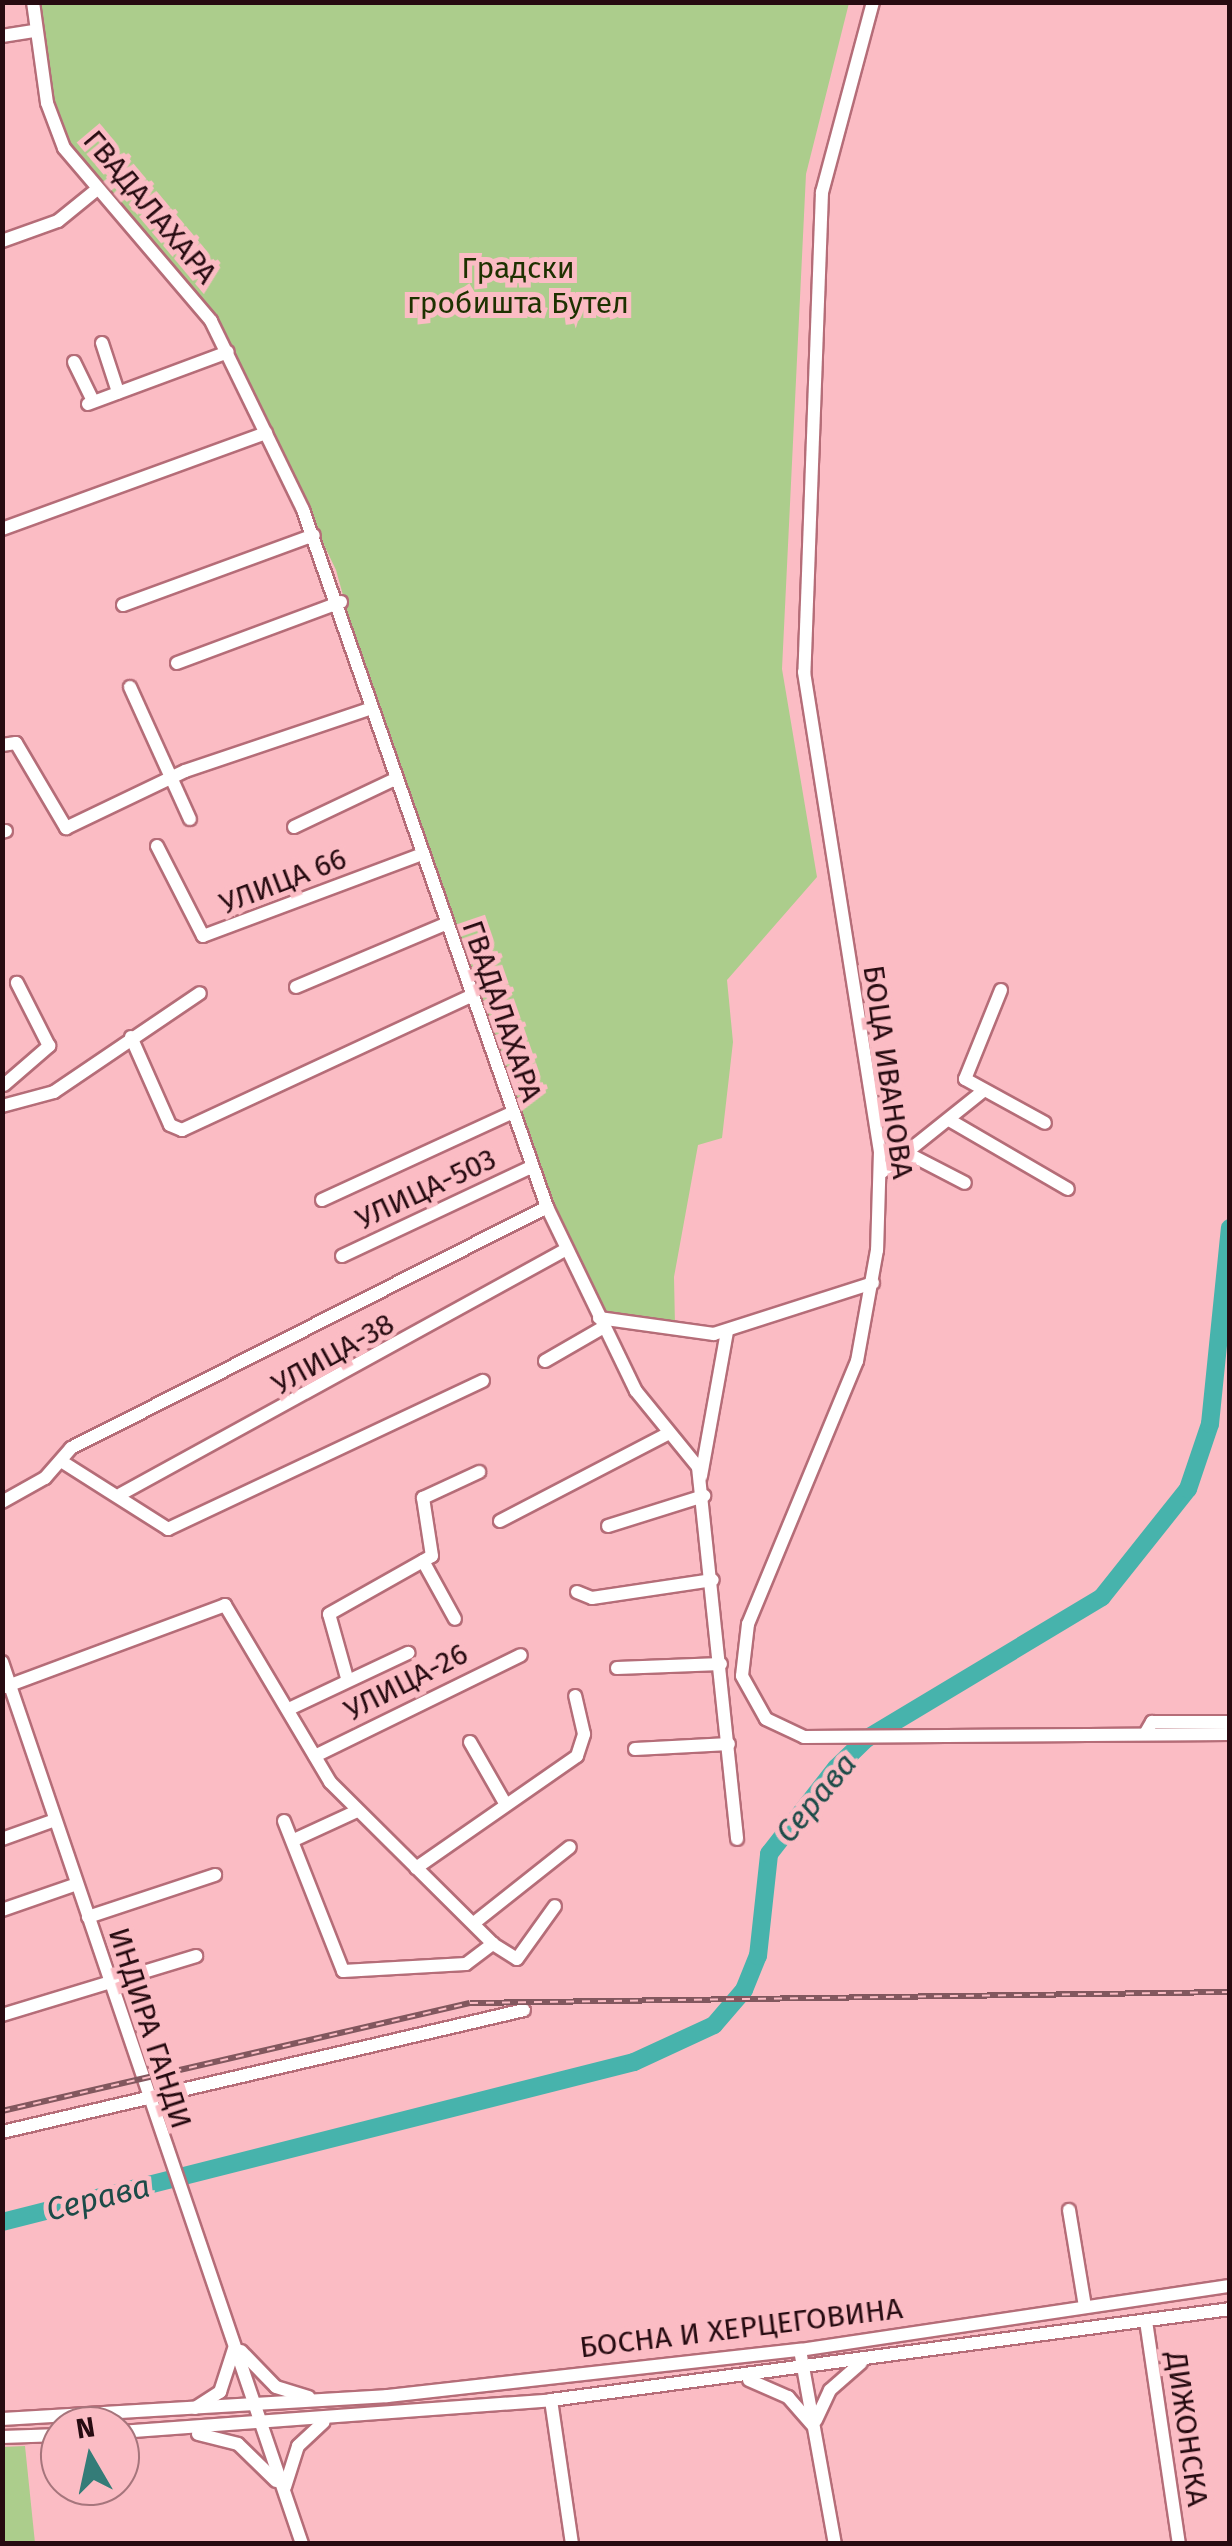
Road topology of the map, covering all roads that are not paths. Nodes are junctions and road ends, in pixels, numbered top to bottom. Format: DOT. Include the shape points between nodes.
graph roads {
  1 [pos="33,2"];
  2 [pos="873,2"];
  3 [pos="34,31"];
  4 [pos="2,36"];
  5 [pos="96,190"];
  6 [pos="2,241"];
  7 [pos="102,343"];
  8 [pos="228,352"];
  9 [pos="74,362"];
  10 [pos="118,392"];
  11 [pos="266,433"];
  12 [pos="2,529"];
  13 [pos="314,535"];
  14 [pos="341,602"];
  15 [pos="123,606"];
  16 [pos="177,663"];
  17 [pos="130,687"];
  18 [pos="372,708"];
  19 [pos="2,744"];
  20 [pos="174,776"];
  21 [pos="392,780"];
  22 [pos="190,819"];
  23 [pos="294,826"];
  24 [pos="157,846"];
  25 [pos="420,856"];
  26 [pos="445,924"];
  27 [pos="17,983"];
  28 [pos="296,987"];
  29 [pos="1001,990"];
  30 [pos="200,993"];
  31 [pos="471,996"];
  32 [pos="131,1037"];
  33 [pos="3,1081"];
  34 [pos="983,1090"];
  35 [pos="4,1106"];
  36 [pos="511,1113"];
  37 [pos="951,1122"];
  38 [pos="1044,1122"];
  39 [pos="907,1153"];
  40 [pos="531,1167"];
  41 [pos="882,1172"];
  42 [pos="965,1183"];
  43 [pos="1068,1190"];
  44 [pos="322,1200"];
  45 [pos="547,1207"];
  46 [pos="566,1250"];
  47 [pos="342,1256"];
  48 [pos="873,1283"];
  49 [pos="601,1322"];
  50 [pos="728,1330"];
  51 [pos="545,1361"];
  52 [pos="484,1381"];
  53 [pos="669,1433"];
  54 [pos="61,1461"];
  55 [pos="479,1472"];
  56 [pos="701,1476"];
  57 [pos="121,1494"];
  58 [pos="704,1496"];
  59 [pos="2,1502"];
  60 [pos="500,1521"];
  61 [pos="608,1526"];
  62 [pos="424,1561"];
  63 [pos="713,1580"];
  64 [pos="577,1592"];
  65 [pos="455,1619"];
  66 [pos="408,1653"];
  67 [pos="520,1655"];
  68 [pos="2,1662"];
  69 [pos="617,1668"];
  70 [pos="722,1670"];
  71 [pos="347,1678"];
  72 [pos="744,1684"];
  73 [pos="7,1687"];
  74 [pos="575,1696"];
  75 [pos="289,1709"];
  76 [pos="1230,1722"];
  77 [pos="1144,1734"];
  78 [pos="1230,1734"];
  79 [pos="470,1742"];
  80 [pos="728,1744"];
  81 [pos="635,1749"];
  82 [pos="315,1756"];
  83 [pos="504,1803"];
  84 [pos="355,1812"];
  85 [pos="55,1820"];
  86 [pos="284,1821"];
  87 [pos="2,1838"];
  88 [pos="294,1840"];
  89 [pos="738,1840"];
  90 [pos="570,1847"];
  91 [pos="416,1868"];
  92 [pos="214,1875"];
  93 [pos="77,1884"];
  94 [pos="555,1906"];
  95 [pos="2,1910"];
  96 [pos="88,1917"];
  97 [pos="474,1924"];
  98 [pos="493,1944"];
  99 [pos="196,1956"];
  100 [pos="107,1981"];
  101 [pos="524,2010"];
  102 [pos="2,2015"];
  103 [pos="146,2096"];
  104 [pos="2,2132"];
  105 [pos="1069,2210"];
  106 [pos="1230,2286"];
  107 [pos="1086,2307"];
  108 [pos="1230,2309"];
  109 [pos="1146,2322"];
  110 [pos="234,2341"];
  111 [pos="800,2350"];
  112 [pos="862,2362"];
  113 [pos="804,2371"];
  114 [pos="744,2378"];
  115 [pos="350,2399"];
  116 [pos="551,2400"];
  117 [pos="256,2407"];
  118 [pos="188,2410"];
  119 [pos="2,2419"];
  120 [pos="326,2420"];
  121 [pos="262,2425"];
  122 [pos="814,2428"];
  123 [pos="170,2430"];
  124 [pos="140,2431"];
  125 [pos="40,2436"];
  126 [pos="2,2438"];
  127 [pos="285,2493"];
  128 [pos="302,2544"];
  129 [pos="572,2544"];
  130 [pos="835,2544"];
  131 [pos="1180,2544"];
  1 -- 3 [label="street, ГВАДАЛАХАРА"];
  2 -- 41 [label="street, БОЦА ИВАНОВА" via="822,192 804,672"];
  3 -- 4 [label="street"];
  3 -- 5 [label="street, ГВАДАЛАХАРА" via="54,128"];
  5 -- 6 [label="street" via="58,221"];
  5 -- 8 [label="street, ГВАДАЛАХАРА" via="183,280"];
  7 -- 10 [label="street"];
  8 -- 10 [label="street"];
  8 -- 11 [label="street, ГВАДАЛАХАРА"];
  9 -- 10 [label="street" via="91,403"];
  11 -- 12 [label="street"];
  11 -- 13 [label="street, ГВАДАЛАХАРА"];
  13 -- 14 [label="street, ГВАДАЛАХАРА"];
  13 -- 15 [label="street"];
  14 -- 16 [label="street"];
  14 -- 18 [label="street, ГВАДАЛАХАРА"];
  17 -- 20 [label="street"];
  18 -- 20 [label="street"];
  18 -- 21 [label="street, ГВАДАЛАХАРА"];
  19 -- 20 [label="street" via="16,744 60,828"];
  20 -- 22 [label="street"];
  21 -- 23 [label="street"];
  21 -- 25 [label="street, ГВАДАЛАХАРА"];
  24 -- 25 [label="street, УЛИЦА 66" via="204,936"];
  25 -- 26 [label="street, ГВАДАЛАХАРА"];
  26 -- 28 [label="street"];
  26 -- 31 [label="street, ГВАДАЛАХАРА"];
  27 -- 33 [label="street" via="49,1046"];
  29 -- 34 [label="street" via="965,1079"];
  30 -- 32 [label="street"];
  31 -- 32 [label="street" via="182,1130 170,1124"];
  31 -- 36 [label="street, ГВАДАЛАХАРА"];
  32 -- 35 [label="street" via="54,1092"];
  33 -- 35 [label="street"];
  34 -- 37 [label="street"];
  34 -- 38 [label="street"];
  36 -- 40 [label="street, ГВАДАЛАХАРА"];
  36 -- 44 [label="street"];
  37 -- 39 [label="street"];
  37 -- 43 [label="street"];
  39 -- 41 [label="street"];
  39 -- 42 [label="street"];
  40 -- 45 [label="street, ГВАДАЛАХАРА"];
  40 -- 47 [label="street, УЛИЦА-503"];
  41 -- 48 [label="street, БОЦА ИВАНОВА"];
  45 -- 46 [label="street, ГВАДАЛАХАРА"];
  45 -- 54 [label="street" via="71,1448"];
  46 -- 49 [label="street, ГВАДАЛАХАРА"];
  46 -- 57 [label="street, УЛИЦА-38"];
  48 -- 50 [label="street"];
  48 -- 72 [label="street, БОЦА ИВАНОВА" via="849,1385 744,1636"];
  49 -- 50 [label="street" via="685,1334"];
  49 -- 51 [label="street"];
  49 -- 53 [label="street, ГВАДАЛАХАРА"];
  50 -- 56 [label="street"];
  52 -- 57 [label="street" via="168,1529"];
  53 -- 56 [label="street, ГВАДАЛАХАРА"];
  53 -- 60 [label="street"];
  54 -- 57 [label="street"];
  54 -- 59 [label="street"];
  55 -- 62 [label="street" via="422,1498 434,1547"];
  56 -- 58 [label="street, ГВАДАЛАХАРА"];
  58 -- 61 [label="street"];
  58 -- 63 [label="street, ГВАДАЛАХАРА"];
  62 -- 65 [label="street"];
  62 -- 71 [label="street" via="331,1610"];
  63 -- 64 [label="street" via="592,1598"];
  63 -- 70 [label="street, ГВАДАЛАХАРА"];
  66 -- 71 [label="street"];
  67 -- 82 [label="street, УЛИЦА-26"];
  68 -- 73 [label="street, ИНДИРА ГАНДИ"];
  69 -- 70 [label="street"];
  70 -- 72 [label="street"];
  70 -- 80 [label="street, ГВАДАЛАХАРА"];
  71 -- 75 [label="street"];
  72 -- 77 [label="street" via="775,1726 829,1739"];
  73 -- 75 [label="street" via="225,1605"];
  73 -- 85 [label="street, ИНДИРА ГАНДИ"];
  74 -- 83 [label="street" via="584,1734 577,1756"];
  75 -- 82 [label="street"];
  76 -- 77 [label="street" via="1152,1722"];
  77 -- 78 [label="street"];
  79 -- 83 [label="street"];
  80 -- 81 [label="street"];
  80 -- 89 [label="street, ГВАДАЛАХАРА"];
  82 -- 84 [label="street"];
  83 -- 91 [label="street"];
  84 -- 88 [label="street"];
  84 -- 91 [label="street"];
  85 -- 87 [label="street"];
  85 -- 93 [label="street, ИНДИРА ГАНДИ"];
  86 -- 88 [label="street"];
  88 -- 98 [label="street" via="343,1971 466,1964"];
  90 -- 97 [label="street"];
  91 -- 97 [label="street"];
  92 -- 96 [label="street"];
  93 -- 95 [label="street"];
  93 -- 96 [label="street, ИНДИРА ГАНДИ"];
  94 -- 98 [label="street" via="517,1959"];
  96 -- 100 [label="street, ИНДИРА ГАНДИ"];
  97 -- 98 [label="street"];
  99 -- 100 [label="street"];
  100 -- 102 [label="street"];
  100 -- 103 [label="street, ИНДИРА ГАНДИ"];
  101 -- 103 [label="street"];
  103 -- 104 [label="street"];
  103 -- 110 [label="street, ИНДИРА ГАНДИ"];
  105 -- 107 [label="street"];
  106 -- 107 [label="street, БОСНА И ХЕРЦЕГОВИНА"];
  107 -- 111 [label="street, БОСНА И ХЕРЦЕГОВИНА"];
  108 -- 109 [label="street, БОСНА И ХЕРЦЕГОВИНА"];
  109 -- 112 [label="street, БОСНА И ХЕРЦЕГОВИНА"];
  109 -- 131 [label="street, ДИЖОНСКА"];
  110 -- 115 [label="street" via="290,2394"];
  110 -- 117 [label="street, ИНДИРА ГАНДИ"];
  110 -- 118 [label="street" via="220,2392"];
  111 -- 113 [label="street"];
  111 -- 115 [label="street, БОСНА И ХЕРЦЕГОВИНА"];
  112 -- 113 [label="street, БОСНА И ХЕРЦЕГОВИНА"];
  112 -- 122 [label="street" via="830,2390"];
  113 -- 114 [label="street, БОСНА И ХЕРЦЕГОВИНА"];
  113 -- 122 [label="street"];
  114 -- 116 [label="street, БОСНА И ХЕРЦЕГОВИНА"];
  114 -- 122 [label="street" via="788,2397"];
  115 -- 117 [label="street, БОСНА И ХЕРЦЕГОВИНА"];
  116 -- 120 [label="street, БОСНА И ХЕРЦЕГОВИНА"];
  116 -- 129 [label="street"];
  117 -- 118 [label="street, БОСНА И ХЕРЦЕГОВИНА"];
  117 -- 121 [label="street, ИНДИРА ГАНДИ"];
  118 -- 119 [label="street, БОСНА И ХЕРЦЕГОВИНА"];
  120 -- 121 [label="street, БОСНА И ХЕРЦЕГОВИНА"];
  120 -- 127 [label="street" via="298,2446"];
  121 -- 123 [label="street, БОСНА И ХЕРЦЕГОВИНА"];
  121 -- 127 [label="street, ИНДИРА ГАНДИ"];
  122 -- 130 [label="street"];
  123 -- 124 [label="street"];
  123 -- 127 [label="street" via="238,2444"];
  125 -- 126 [label="street"];
  127 -- 128 [label="street, ИНДИРА ГАНДИ"];
}
